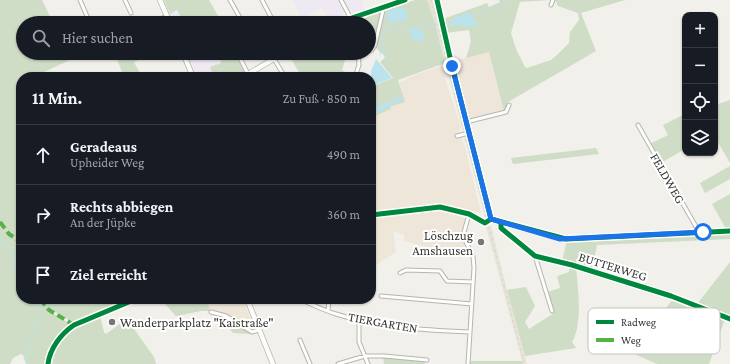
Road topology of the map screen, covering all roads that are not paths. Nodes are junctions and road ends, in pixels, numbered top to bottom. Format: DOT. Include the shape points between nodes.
graph roads {
  1 [pos="80,0"];
  2 [pos="125,0"];
  3 [pos="160,0"];
  4 [pos="230,0"];
  5 [pos="262,0"];
  6 [pos="341,0"];
  7 [pos="405,0"];
  8 [pos="437,0"];
  9 [pos="553,0"];
  10 [pos="384,6"];
  11 [pos="551,6"];
  12 [pos="131,13"];
  13 [pos="87,16"];
  14 [pos="167,16"];
  15 [pos="239,16"];
  16 [pos="270,16"];
  17 [pos="349,16"];
  18 [pos="356,16"];
  19 [pos="376,41"];
  20 [pos="186,60"];
  21 [pos="240,60"];
  22 [pos="272,60"];
  23 [pos="275,60"];
  24 [pos="359,60"];
  25 [pos="191,72"];
  26 [pos="247,72"];
  27 [pos="251,72"];
  28 [pos="282,72"];
  29 [pos="357,72"];
  30 [pos="509,105"];
  31 [pos="466,122"];
  32 [pos="638,125"];
  33 [pos="469,133"];
  34 [pos="457,136"];
  35 [pos="376,214"];
  36 [pos="469,214"];
  37 [pos="491,219"];
  38 [pos="502,222"];
  39 [pos="730,231"];
  40 [pos="699,232"];
  41 [pos="535,256"];
  42 [pos="400,273"];
  43 [pos="473,282"];
  44 [pos="381,296"];
  45 [pos="124,304"];
  46 [pos="249,304"];
  47 [pos="311,304"];
  48 [pos="329,304"];
  49 [pos="472,304"];
  50 [pos="702,308"];
  51 [pos="328,311"];
  52 [pos="552,311"];
  53 [pos="211,312"];
  54 [pos="720,315"];
  55 [pos="730,319"];
  56 [pos="359,320"];
  57 [pos="260,330"];
  58 [pos="470,332"];
  59 [pos="300,340"];
  60 [pos="366,356"];
  61 [pos="427,360"];
  62 [pos="48,364"];
  63 [pos="273,364"];
  64 [pos="310,364"];
  65 [pos="338,364"];
  66 [pos="368,364"];
  67 [pos="468,364"];
  1 -- 13 [label="street"];
  2 -- 12 [label="street"];
  3 -- 14 [label="street"];
  4 -- 15 [label="street"];
  5 -- 16 [label="street"];
  6 -- 17 [label="street"];
  7 -- 10 [label="street"];
  8 -- 31 [label="street"];
  9 -- 11 [label="street"];
  10 -- 18 [label="street"];
  10 -- 19 [label="street"];
  20 -- 25 [label="street"];
  21 -- 26 [label="street"];
  22 -- 27 [label="street"];
  23 -- 28 [label="street"];
  24 -- 29 [label="street"];
  30 -- 31 [label="street" via="506,112"];
  31 -- 33 [label="street"];
  32 -- 40 [label="street, FELDWEG"];
  33 -- 34 [label="street"];
  33 -- 37 [label="street"];
  35 -- 36 [label="street" via="440,207"];
  36 -- 37 [label="street" via="485,223"];
  36 -- 43 [label="street" via="463,236 473,256"];
  37 -- 38 [label="street"];
  38 -- 40 [label="street" via="560,239"];
  38 -- 41 [label="street, BUTTERWEG" via="501,228"];
  39 -- 40 [label="street"];
  41 -- 50 [label="street, BUTTERWEG" via="572,265"];
  41 -- 52 [label="street"];
  42 -- 43 [label="street" via="406,270 440,271 447,281"];
  43 -- 49 [label="street"];
  44 -- 49 [label="street"];
  45 -- 62 [label="street" via="68,329 56,344"];
  46 -- 57 [label="street"];
  47 -- 51 [label="street, TIERGARTEN"];
  48 -- 51 [label="street"];
  49 -- 58 [label="street"];
  51 -- 56 [label="street, TIERGARTEN"];
  53 -- 57 [label="street" via="226,316 252,332"];
  54 -- 55 [label="street, BUTTERWEG"];
  56 -- 58 [label="street, TIERGARTEN" via="403,328"];
  56 -- 60 [label="street" via="359,342"];
  57 -- 63 [label="street"];
  58 -- 67 [label="street"];
  59 -- 64 [label="street"];
  60 -- 61 [label="street"];
  60 -- 65 [label="street"];
  60 -- 66 [label="street"];
}
